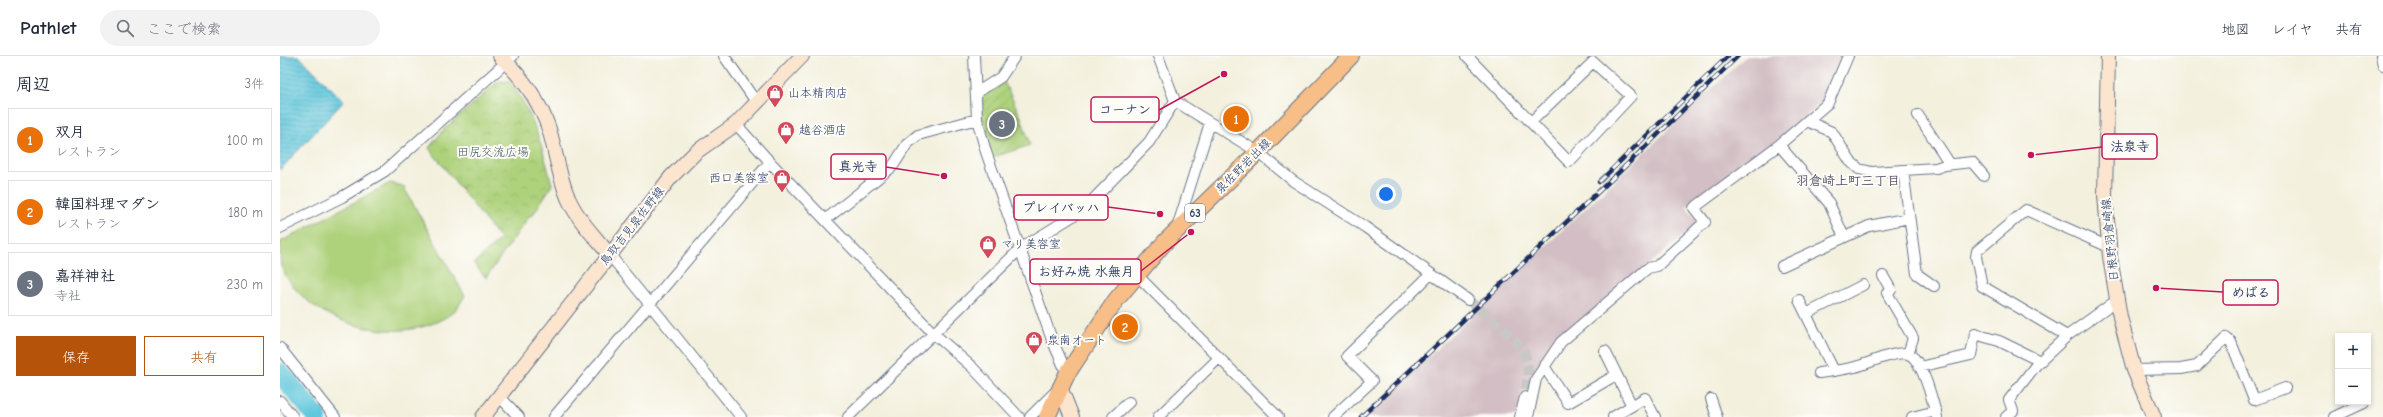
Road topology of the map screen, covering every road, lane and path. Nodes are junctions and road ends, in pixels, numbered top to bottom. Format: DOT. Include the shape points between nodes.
graph roads {
  1 [pos="724,56"];
  2 [pos="802,56"];
  3 [pos="974,56"];
  4 [pos="1014,56"];
  5 [pos="1158,56"];
  6 [pos="1351,56"];
  7 [pos="1467,56"];
  8 [pos="1848,56"];
  9 [pos="2108,56"];
  10 [pos="2381,56"];
  11 [pos="506,58"];
  12 [pos="2383,65"];
  13 [pos="976,93"];
  14 [pos="1175,101"];
  15 [pos="757,103"];
  16 [pos="1918,115"];
  17 [pos="977,119"];
  18 [pos="1808,121"];
  19 [pos="1531,122"];
  20 [pos="1210,123"];
  21 [pos="736,124"];
  22 [pos="1779,145"];
  23 [pos="1258,152"];
  24 [pos="770,162"];
  25 [pos="1950,164"];
  26 [pos="1903,170"];
  27 [pos="1984,176"];
  28 [pos="1909,218"];
  29 [pos="825,220"];
  30 [pos="280,228"];
  31 [pos="1176,231"];
  32 [pos="1844,237"];
  33 [pos="1021,248"];
  34 [pos="2109,248"];
  35 [pos="609,254"];
  36 [pos="1782,266"];
  37 [pos="1431,274"];
  38 [pos="1137,275"];
  39 [pos="1883,276"];
  40 [pos="1863,285"];
  41 [pos="1934,286"];
  42 [pos="1468,300"];
  43 [pos="1799,300"];
  44 [pos="2117,300"];
  45 [pos="651,304"];
  46 [pos="1806,314"];
  47 [pos="934,333"];
  48 [pos="2067,336"];
  49 [pos="280,348"];
  50 [pos="1605,351"];
  51 [pos="1908,354"];
  52 [pos="1219,358"];
  53 [pos="2040,361"];
  54 [pos="1544,366"];
  55 [pos="1919,367"];
  56 [pos="1834,370"];
  57 [pos="2134,370"];
  58 [pos="1819,373"];
  59 [pos="1616,375"];
  60 [pos="1063,381"];
  61 [pos="2285,388"];
  62 [pos="500,397"];
  63 [pos="1525,397"];
  64 [pos="1711,399"];
  65 [pos="280,401"];
  66 [pos="1129,402"];
  67 [pos="2358,405"];
  68 [pos="1632,406"];
  69 [pos="1936,414"];
  70 [pos="294,417"];
  71 [pos="335,417"];
  72 [pos="483,417"];
  73 [pos="519,417"];
  74 [pos="554,417"];
  75 [pos="741,417"];
  76 [pos="848,417"];
  77 [pos="1019,417"];
  78 [pos="1030,417"];
  79 [pos="1047,417"];
  80 [pos="1072,417"];
  81 [pos="1113,417"];
  82 [pos="1158,417"];
  83 [pos="1278,417"];
  84 [pos="1334,417"];
  85 [pos="1520,417"];
  86 [pos="1528,417"];
  87 [pos="1613,417"];
  88 [pos="1654,417"];
  89 [pos="1717,417"];
  90 [pos="1912,417"];
  91 [pos="2006,417"];
  92 [pos="2154,417"];
  93 [pos="2334,417"];
  1 -- 15 [label="street"];
  2 -- 15 [label="main road, 鳥取吉見泉佐野線"];
  3 -- 13 [label="street"];
  4 -- 13 [label="street" via="1001,77"];
  5 -- 14 [label="street"];
  6 -- 23 [label="main road, 泉佐野岩出線 / 63"];
  7 -- 19 [label="street"];
  8 -- 18 [label="street" via="1828,103"];
  9 -- 34 [label="main road, 日根野羽倉崎線" via="2105,195"];
  10 -- 12 [label="street"];
  11 -- 30 [label="street" via="385,171 342,197"];
  11 -- 35 [label="main road" via="539,107 549,129 569,200 582,222"];
  13 -- 17 [label="street"];
  14 -- 20 [label="street"];
  14 -- 33 [label="street" via="1149,142 1083,210"];
  15 -- 21 [label="main road, 鳥取吉見泉佐野線"];
  16 -- 25 [label="street"];
  17 -- 29 [label="street" via="918,135 907,144 893,166"];
  17 -- 33 [label="street" via="986,152"];
  18 -- 22 [label="street"];
  18 -- 26 [label="street" via="1832,132 1850,161 1859,168 1872,172"];
  19 -- 19 [label="street" via="1593,62 1631,96 1569,162"];
  20 -- 23 [label="street"];
  20 -- 31 [label="street"];
  21 -- 24 [label="street"];
  21 -- 35 [label="main road, 鳥取吉見泉佐野線" via="696,152 671,177"];
  22 -- 32 [label="street" via="1829,203"];
  22 -- 54 [label="street" via="1694,208 1705,222 1657,266 1648,268 1561,342"];
  23 -- 31 [label="main road, 泉佐野岩出線 / 63"];
  23 -- 37 [label="street" via="1293,181 1365,227"];
  24 -- 29 [label="street"];
  24 -- 45 [label="street"];
  25 -- 26 [label="street" via="1936,168"];
  25 -- 27 [label="street" via="1972,162"];
  26 -- 28 [label="street"];
  28 -- 32 [label="street" via="1869,226"];
  28 -- 41 [label="street" via="1917,274"];
  29 -- 47 [label="street"];
  31 -- 38 [label="main road, 泉佐野岩出線 / 63"];
  32 -- 36 [label="street"];
  33 -- 47 [label="street"];
  33 -- 60 [label="street"];
  34 -- 44 [label="main road, 日根野羽倉崎線"];
  34 -- 48 [label="street" via="2026,210 1977,251 1982,286"];
  35 -- 45 [label="street"];
  35 -- 62 [label="main road, 鳥取吉見泉佐野線"];
  37 -- 42 [label="street"];
  37 -- 84 [label="street" via="1347,356 1372,381"];
  38 -- 52 [label="street"];
  38 -- 60 [label="main road, 泉佐野岩出線 / 63" via="1116,300"];
  39 -- 51 [label="street" via="1891,290 1887,294 1913,338"];
  40 -- 46 [label="street"];
  43 -- 46 [label="street"];
  44 -- 48 [label="street"];
  44 -- 57 [label="main road, 日根野羽倉崎線"];
  45 -- 74 [label="street"];
  45 -- 75 [label="street"];
  46 -- 56 [label="street"];
  47 -- 76 [label="street"];
  47 -- 77 [label="street" via="972,367"];
  48 -- 53 [label="street"];
  49 -- 71 [label="street"];
  50 -- 59 [label="street"];
  51 -- 55 [label="street" via="1915,359"];
  51 -- 56 [label="street" via="1898,354 1854,368"];
  52 -- 82 [label="street"];
  52 -- 83 [label="street"];
  53 -- 55 [label="street" via="1999,341 1975,334 1971,355"];
  53 -- 91 [label="street" via="2009,400 2013,411"];
  54 -- 59 [label="street" via="1568,403"];
  54 -- 86 [label="street" via="1536,379"];
  55 -- 69 [label="street"];
  56 -- 58 [label="street"];
  57 -- 61 [label="street" via="2197,366 2226,338 2231,342 2254,400"];
  57 -- 92 [label="main road, 日根野羽倉崎線"];
  59 -- 68 [label="street"];
  60 -- 78 [label="street"];
  60 -- 79 [label="main road, 泉佐野岩出線 / 63"];
  60 -- 80 [label="main road"];
  62 -- 72 [label="main road, 鳥取吉見泉佐野線"];
  62 -- 73 [label="street"];
  63 -- 85 [label="street"];
  64 -- 89 [label="street"];
  65 -- 70 [label="street"];
  66 -- 81 [label="street"];
  67 -- 93 [label="street"];
  68 -- 87 [label="street"];
  68 -- 88 [label="street" via="1645,398"];
  69 -- 90 [label="street"];
}
